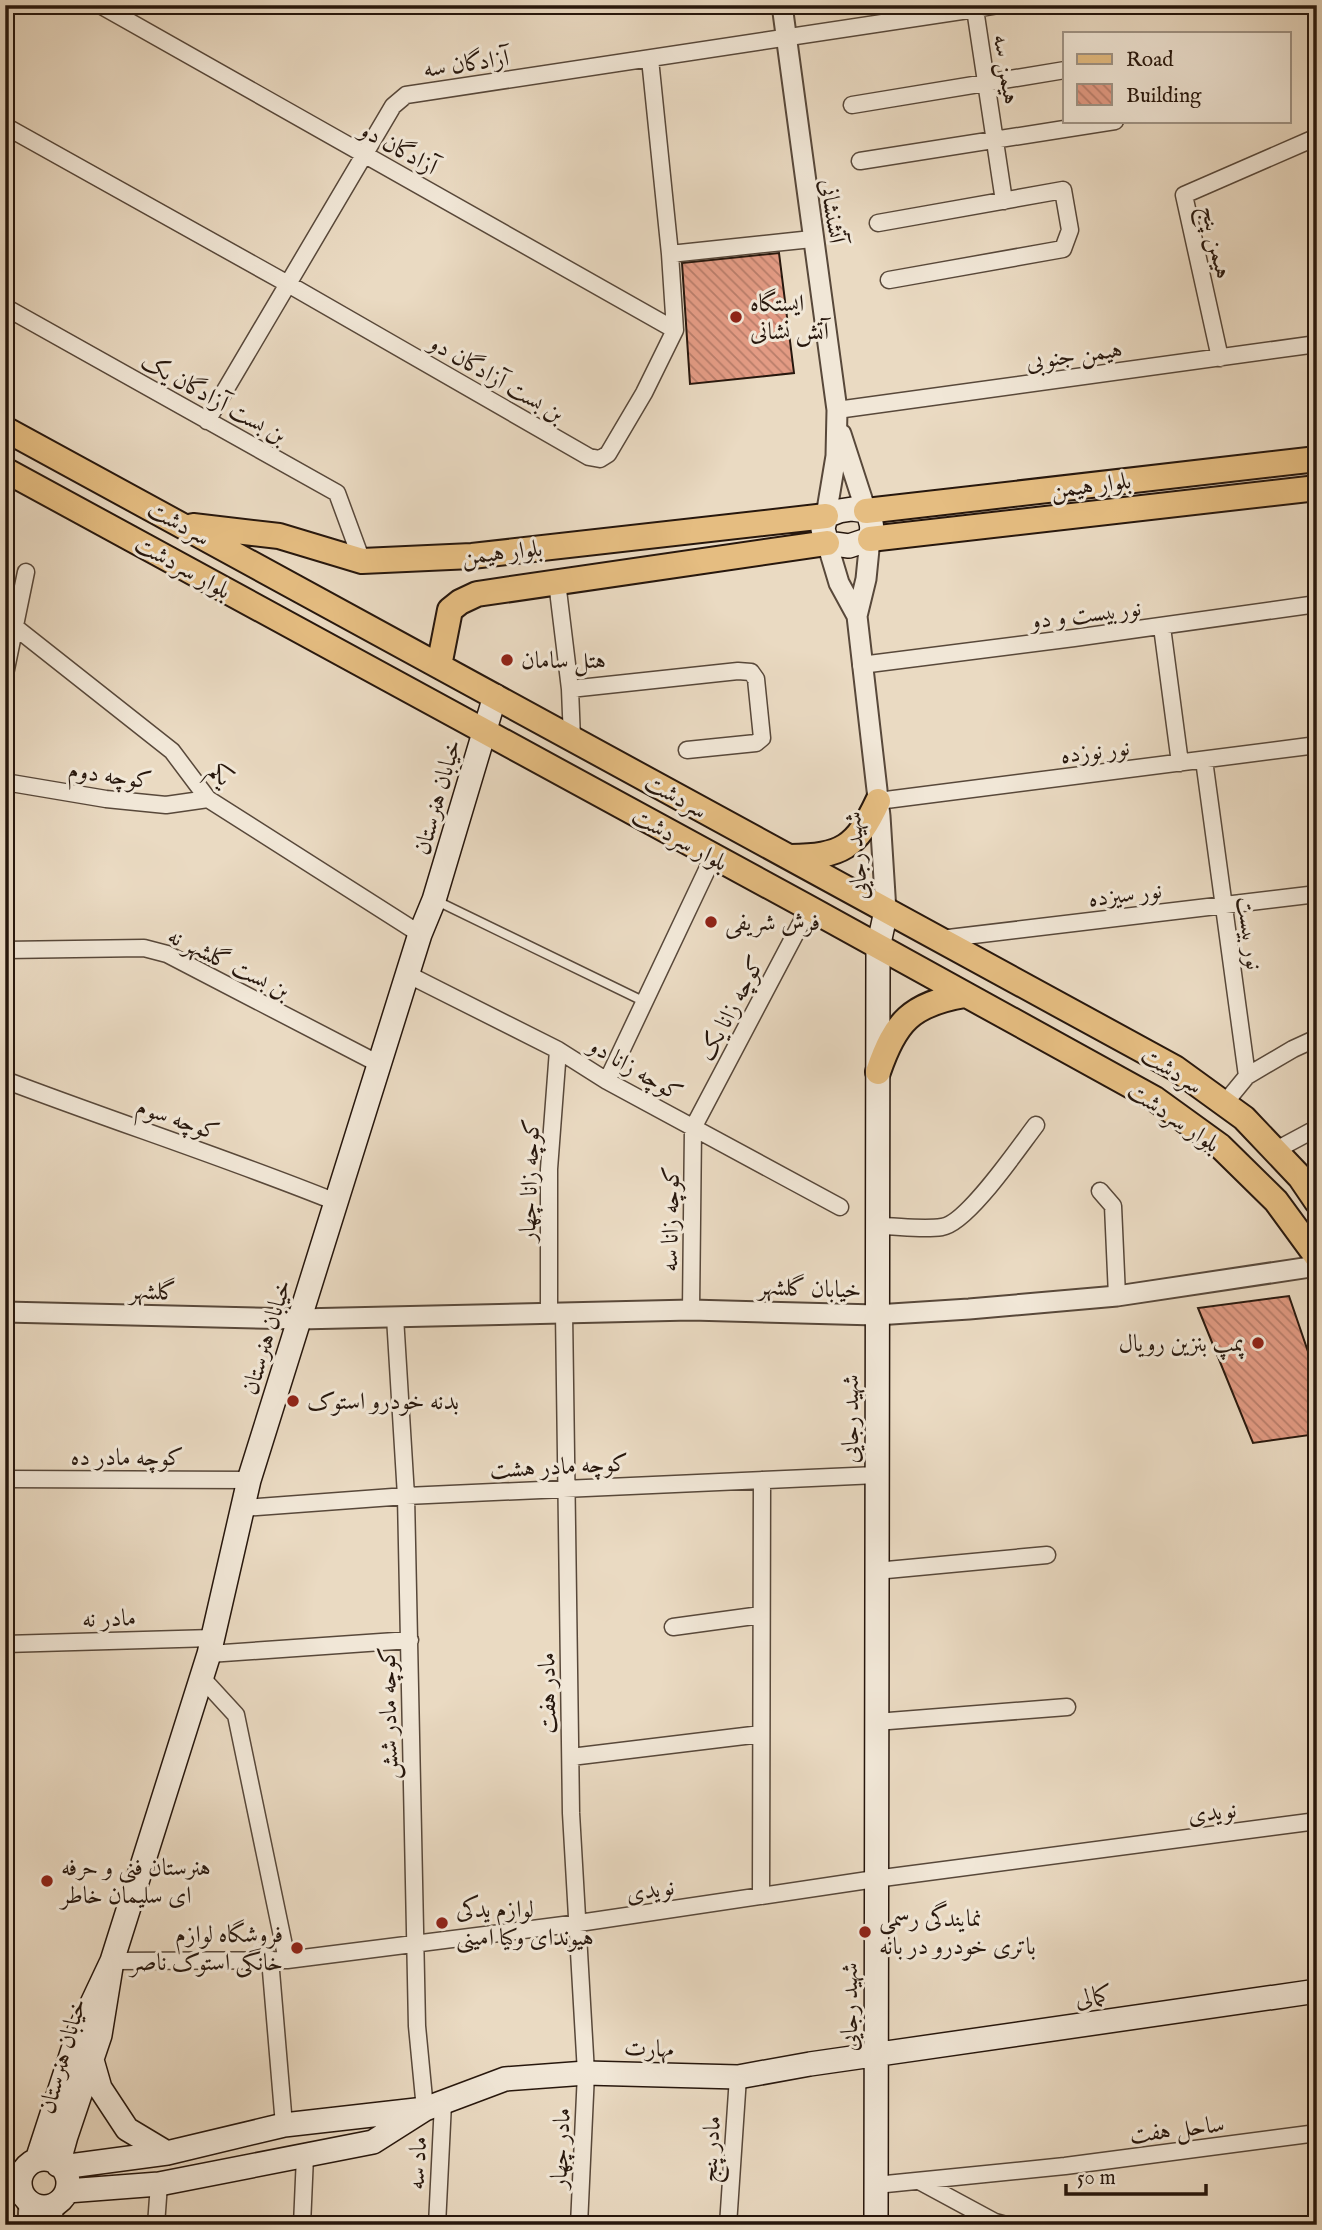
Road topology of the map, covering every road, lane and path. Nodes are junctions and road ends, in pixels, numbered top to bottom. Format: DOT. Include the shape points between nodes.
graph roads {
  1 [pos="100,5"];
  2 [pos="782,5"];
  3 [pos="999,5"];
  4 [pos="977,7"];
  5 [pos="786,37"];
  6 [pos="649,59"];
  7 [pos="1063,69"];
  8 [pos="986,83"];
  9 [pos="852,105"];
  10 [pos="1109,122"];
  11 [pos="5,126"];
  12 [pos="995,140"];
  13 [pos="1316,140"];
  14 [pos="365,155"];
  15 [pos="860,161"];
  16 [pos="1004,201"];
  17 [pos="878,223"];
  18 [pos="812,239"];
  19 [pos="670,254"];
  20 [pos="888,280"];
  21 [pos="288,284"];
  22 [pos="5,307"];
  23 [pos="675,330"];
  24 [pos="1317,344"];
  25 [pos="1220,358"];
  26 [pos="837,416"];
  27 [pos="207,421"];
  28 [pos="5,429"];
  29 [pos="1317,459"];
  30 [pos="5,470"];
  31 [pos="1317,488"];
  32 [pos="866,511"];
  33 [pos="826,516"];
  34 [pos="180,524"];
  35 [pos="870,539"];
  36 [pos="827,543"];
  37 [pos="362,561"];
  38 [pos="26,572"];
  39 [pos="557,582"];
  40 [pos="1317,604"];
  41 [pos="857,616"];
  42 [pos="10,626"];
  43 [pos="1162,626"];
  44 [pos="861,665"];
  45 [pos="439,666"];
  46 [pos="5,674"];
  47 [pos="570,690"];
  48 [pos="495,696"];
  49 [pos="484,732"];
  50 [pos="572,739"];
  51 [pos="1317,745"];
  52 [pos="687,750"];
  53 [pos="1205,760"];
  54 [pos="1180,763"];
  55 [pos="5,782"];
  56 [pos="208,799"];
  57 [pos="878,801"];
  58 [pos="788,857"];
  59 [pos="713,858"];
  60 [pos="1317,894"];
  61 [pos="434,900"];
  62 [pos="1223,905"];
  63 [pos="809,908"];
  64 [pos="887,911"];
  65 [pos="420,934"];
  66 [pos="938,939"];
  67 [pos="878,948"];
  68 [pos="5,950"];
  69 [pos="407,974"];
  70 [pos="965,995"];
  71 [pos="645,1002"];
  72 [pos="1317,1038"];
  73 [pos="558,1051"];
  74 [pos="379,1064"];
  75 [pos="878,1072"];
  76 [pos="1247,1076"];
  77 [pos="5,1080"];
  78 [pos="607,1081"];
  79 [pos="1224,1104"];
  80 [pos="1036,1125"];
  81 [pos="694,1128"];
  82 [pos="1317,1128"];
  83 [pos="1276,1150"];
  84 [pos="1100,1191"];
  85 [pos="336,1202"];
  86 [pos="1317,1202"];
  87 [pos="840,1207"];
  88 [pos="877,1226"];
  89 [pos="1317,1257"];
  90 [pos="1317,1266"];
  91 [pos="1117,1296"];
  92 [pos="691,1310"];
  93 [pos="5,1312"];
  94 [pos="556,1312"];
  95 [pos="876,1315"];
  96 [pos="395,1317"];
  97 [pos="299,1319"];
  98 [pos="877,1475"];
  99 [pos="5,1479"];
  100 [pos="249,1480"];
  101 [pos="762,1480"];
  102 [pos="567,1489"];
  103 [pos="406,1496"];
  104 [pos="243,1508"];
  105 [pos="1047,1555"];
  106 [pos="876,1571"];
  107 [pos="761,1615"];
  108 [pos="673,1627"];
  109 [pos="410,1640"];
  110 [pos="5,1644"];
  111 [pos="211,1646"];
  112 [pos="202,1678"];
  113 [pos="1067,1707"];
  114 [pos="876,1722"];
  115 [pos="761,1734"];
  116 [pos="570,1757"];
  117 [pos="1317,1821"];
  118 [pos="875,1879"];
  119 [pos="761,1896"];
  120 [pos="579,1923"];
  121 [pos="416,1944"];
  122 [pos="270,1959"];
  123 [pos="287,1960"];
  124 [pos="112,1961"];
  125 [pos="1317,1991"];
  126 [pos="876,2054"];
  127 [pos="92,2060"];
  128 [pos="586,2073"];
  129 [pos="738,2077"];
  130 [pos="434,2106"];
  131 [pos="285,2124"];
  132 [pos="1317,2133"];
  133 [pos="167,2154"];
  134 [pos="305,2156"];
  135 [pos="38,2165"];
  136 [pos="919,2180"];
  137 [pos="159,2184"];
  138 [pos="876,2185"];
  139 [pos="22,2206"];
  140 [pos="57,2207"];
  141 [pos="999,2224"];
  142 [pos="156,2225"];
  143 [pos="302,2225"];
  144 [pos="437,2225"];
  145 [pos="579,2225"];
  146 [pos="728,2225"];
  147 [pos="876,2225"];
  1 -- 14 [label="street, آزادگان دو"];
  2 -- 5 [label="street, آتشنشانی"];
  3 -- 4 [label="street"];
  4 -- 5 [label="street, هیمن سه"];
  4 -- 8 [label="street, هیمن سه"];
  5 -- 6 [label="street, آزادگان سه"];
  5 -- 18 [label="street, آتشنشانی"];
  6 -- 14 [label="street, آزادگان سه" via="406,94 393,106"];
  6 -- 19 [label="street, بن بست آزادگان دو"];
  7 -- 8 [label="street"];
  8 -- 9 [label="street"];
  8 -- 12 [label="street, هیمن سه"];
  10 -- 12 [label="street"];
  11 -- 21 [label="street, بن بست آزادگان دو"];
  12 -- 15 [label="street"];
  12 -- 16 [label="street, هیمن سه"];
  13 -- 25 [label="street, هیمن پنج" via="1184,195"];
  14 -- 21 [label="street, آزادگان سه"];
  14 -- 23 [label="street, آزادگان دو"];
  16 -- 17 [label="street"];
  16 -- 20 [label="street" via="1063,190 1070,230 1063,249"];
  18 -- 19 [label="street"];
  18 -- 26 [label="street, آتشنشانی"];
  19 -- 23 [label="street, بن بست آزادگان دو"];
  21 -- 23 [label="street, بن بست آزادگان دو" via="589,457 600,459 608,454 644,393"];
  21 -- 27 [label="street, آزادگان سه"];
  22 -- 27 [label="street, بن بست آزادگان یک"];
  24 -- 25 [label="street, هیمن جنوبی"];
  25 -- 26 [label="street, هیمن جنوبی"];
  26 -- 32 [label="street, آتشنشانی"];
  26 -- 33 [label="street, آتشنشانی" via="834,477"];
  27 -- 37 [label="street, بن بست آزادگان یک" via="337,493"];
  28 -- 34 [label="main road, سردشت"];
  29 -- 32 [label="main road, بلوار هیمن"];
  30 -- 49 [label="main road, بلوار سردشت"];
  31 -- 35 [label="main road, بلوار هیمن"];
  32 -- 33 [label="main road" via="838,510"];
  32 -- 35 [label="main road" via="872,524"];
  33 -- 36 [label="main road"];
  33 -- 37 [label="main road, بلوار هیمن" via="472,556"];
  34 -- 37 [label="main road, بلوار هیمن" via="279,536"];
  34 -- 45 [label="main road, سردشت"];
  35 -- 36 [label="main road" via="849,546"];
  35 -- 41 [label="street, شهید رجایی"];
  36 -- 39 [label="main road, بلوار هیمن"];
  36 -- 41 [label="street, شهید رجایی" via="838,583"];
  38 -- 42 [label="street"];
  39 -- 45 [label="main road, بلوار هیمن" via="477,594 460,602 450,610"];
  39 -- 47 [label="street"];
  40 -- 43 [label="street, نوربیست و دو"];
  41 -- 44 [label="street, شهید رجایی"];
  42 -- 46 [label="street"];
  42 -- 56 [label="street, یکم" via="172,751"];
  43 -- 44 [label="street, نوربیست و دو"];
  43 -- 54 [label="street"];
  44 -- 57 [label="street, شهید رجایی"];
  45 -- 48 [label="main road, سردشت"];
  47 -- 50 [label="street"];
  47 -- 52 [label="street" via="751,672 756,679 762,738 756,743"];
  48 -- 49 [label="main road, خیابان هنرستان"];
  48 -- 50 [label="main road, سردشت"];
  49 -- 59 [label="main road, بلوار سردشت"];
  49 -- 61 [label="main road, خیابان هنرستان"];
  50 -- 58 [label="main road, سردشت"];
  51 -- 53 [label="street, نور نوزده"];
  53 -- 54 [label="street, نور نوزده"];
  53 -- 62 [label="street, نور بیست"];
  54 -- 57 [label="street, نور نوزده"];
  55 -- 56 [label="street, کوچه دوم" via="166,805"];
  56 -- 65 [label="street, یکم"];
  57 -- 58 [label="main road" via="866,826 845,850"];
  57 -- 64 [label="street, شهید رجایی"];
  58 -- 64 [label="main road, سردشت"];
  59 -- 63 [label="main road, بلوار سردشت"];
  59 -- 71 [label="street"];
  60 -- 62 [label="street, نور سیزده"];
  61 -- 65 [label="main road, خیابان هنرستان"];
  61 -- 71 [label="lane"];
  62 -- 66 [label="street, نور سیزده"];
  62 -- 76 [label="street, نور بیست"];
  63 -- 67 [label="main road, بلوار سردشت"];
  63 -- 81 [label="street, کوچه زانا یک"];
  64 -- 66 [label="main road, سردشت"];
  64 -- 67 [label="main road, شهید رجایی"];
  65 -- 69 [label="main road, خیابان هنرستان"];
  66 -- 79 [label="main road, سردشت" via="1175,1069"];
  67 -- 70 [label="main road, بلوار سردشت"];
  67 -- 75 [label="main road, شهید رجایی"];
  68 -- 74 [label="street, بن بست گلشهر نه" via="144,948 167,954"];
  69 -- 73 [label="street, کوچه زانا دو"];
  69 -- 74 [label="main road, خیابان هنرستان"];
  70 -- 75 [label="main road" via="942,999 906,1016"];
  70 -- 89 [label="main road, بلوار سردشت" via="1155,1100 1220,1146 1276,1201"];
  71 -- 78 [label="street"];
  72 -- 76 [label="street"];
  73 -- 78 [label="street, کوچه زانا دو"];
  73 -- 94 [label="street, کوچه زانا چهار" via="549,1170"];
  74 -- 85 [label="main road, خیابان هنرستان"];
  75 -- 88 [label="main road, شهید رجایی"];
  76 -- 79 [label="street"];
  77 -- 85 [label="street, کوچه سوم"];
  78 -- 81 [label="street, کوچه زانا دو"];
  79 -- 83 [label="main road, سردشت"];
  80 -- 88 [label="street" via="957,1221 944,1227"];
  81 -- 87 [label="street, کوچه زانا دو"];
  81 -- 92 [label="street, کوچه زانا سه"];
  82 -- 83 [label="street"];
  83 -- 86 [label="main road, سردشت"];
  84 -- 91 [label="street" via="1113,1206"];
  85 -- 97 [label="main road, خیابان هنرستان"];
  88 -- 95 [label="main road, شهید رجایی"];
  90 -- 91 [label="street, خیابان گلشهر"];
  91 -- 95 [label="street, خیابان گلشهر"];
  92 -- 94 [label="street, خیابان گلشهر"];
  92 -- 95 [label="street, خیابان گلشهر"];
  93 -- 97 [label="street, گلشهر"];
  94 -- 96 [label="street, خیابان گلشهر"];
  94 -- 102 [label="street, مادر هفت"];
  95 -- 98 [label="main road, شهید رجایی"];
  96 -- 97 [label="street, خیابان گلشهر"];
  96 -- 103 [label="street, کوچه مادر شش"];
  97 -- 100 [label="main road, خیابان هنرستان"];
  98 -- 101 [label="street, کوچه مادر هشت"];
  98 -- 106 [label="main road, شهید رجایی"];
  99 -- 100 [label="street, کوچه مادر ده"];
  100 -- 104 [label="main road, خیابان هنرستان"];
  101 -- 102 [label="street, کوچه مادر هشت"];
  101 -- 107 [label="street"];
  102 -- 103 [label="street, کوچه مادر هشت"];
  102 -- 116 [label="street, مادر هفت"];
  103 -- 104 [label="street, کوچه مادر هشت"];
  103 -- 109 [label="street, کوچه مادر شش"];
  104 -- 111 [label="main road, خیابان هنرستان"];
  105 -- 106 [label="street"];
  106 -- 114 [label="main road, شهید رجایی"];
  107 -- 108 [label="street"];
  107 -- 115 [label="street"];
  109 -- 111 [label="street, مادر نه"];
  109 -- 121 [label="street, کوچه مادر شش"];
  110 -- 111 [label="street, مادر نه"];
  111 -- 112 [label="main road, خیابان هنرستان"];
  112 -- 123 [label="street" via="236,1715"];
  112 -- 124 [label="main road, خیابان هنرستان"];
  113 -- 114 [label="street"];
  114 -- 118 [label="main road, شهید رجایی"];
  115 -- 116 [label="street"];
  115 -- 119 [label="street"];
  116 -- 120 [label="street, مادر هفت"];
  117 -- 118 [label="street, نویدی"];
  118 -- 119 [label="street, نویدی"];
  118 -- 126 [label="main road, شهید رجایی"];
  119 -- 120 [label="street, نویدی"];
  120 -- 121 [label="street, نویدی"];
  120 -- 128 [label="street, مادر هفت"];
  121 -- 123 [label="street, نویدی"];
  121 -- 130 [label="street, کوچه مادر شش" via="417,2026"];
  122 -- 123 [label="street, نویدی"];
  122 -- 124 [label="street"];
  122 -- 131 [label="street"];
  124 -- 127 [label="main road, خیابان هنرستان"];
  124 -- 135 [label="main road, خیابان هنرستان" via="79,2031"];
  125 -- 126 [label="main road, کمالی"];
  126 -- 129 [label="main road, مهارت"];
  126 -- 138 [label="main road, شهید رجایی"];
  127 -- 133 [label="main road" via="100,2088 127,2129"];
  127 -- 135 [label="main road, خیابان هنرستان"];
  128 -- 129 [label="main road, مهارت"];
  128 -- 130 [label="main road, مهارت" via="505,2079"];
  128 -- 145 [label="street, مادر چهار"];
  129 -- 146 [label="street, مادر پنج"];
  130 -- 131 [label="main road, مهارت"];
  130 -- 134 [label="main road, مهارت" via="373,2142"];
  130 -- 144 [label="street, ماد سه"];
  131 -- 133 [label="main road, مهارت"];
  132 -- 136 [label="street, ساحل هفت"];
  133 -- 135 [label="main road, مهارت"];
  134 -- 137 [label="main road, مهارت"];
  134 -- 143 [label="street"];
  135 -- 139 [label="main road" via="21,2177"];
  135 -- 140 [label="main road" via="68,2178"];
  136 -- 138 [label="street, ساحل هفت"];
  136 -- 141 [label="street"];
  137 -- 140 [label="main road, مهارت"];
  137 -- 142 [label="street"];
  138 -- 147 [label="main road, شهید رجایی"];
  139 -- 140 [label="main road, مهارت"];
}
